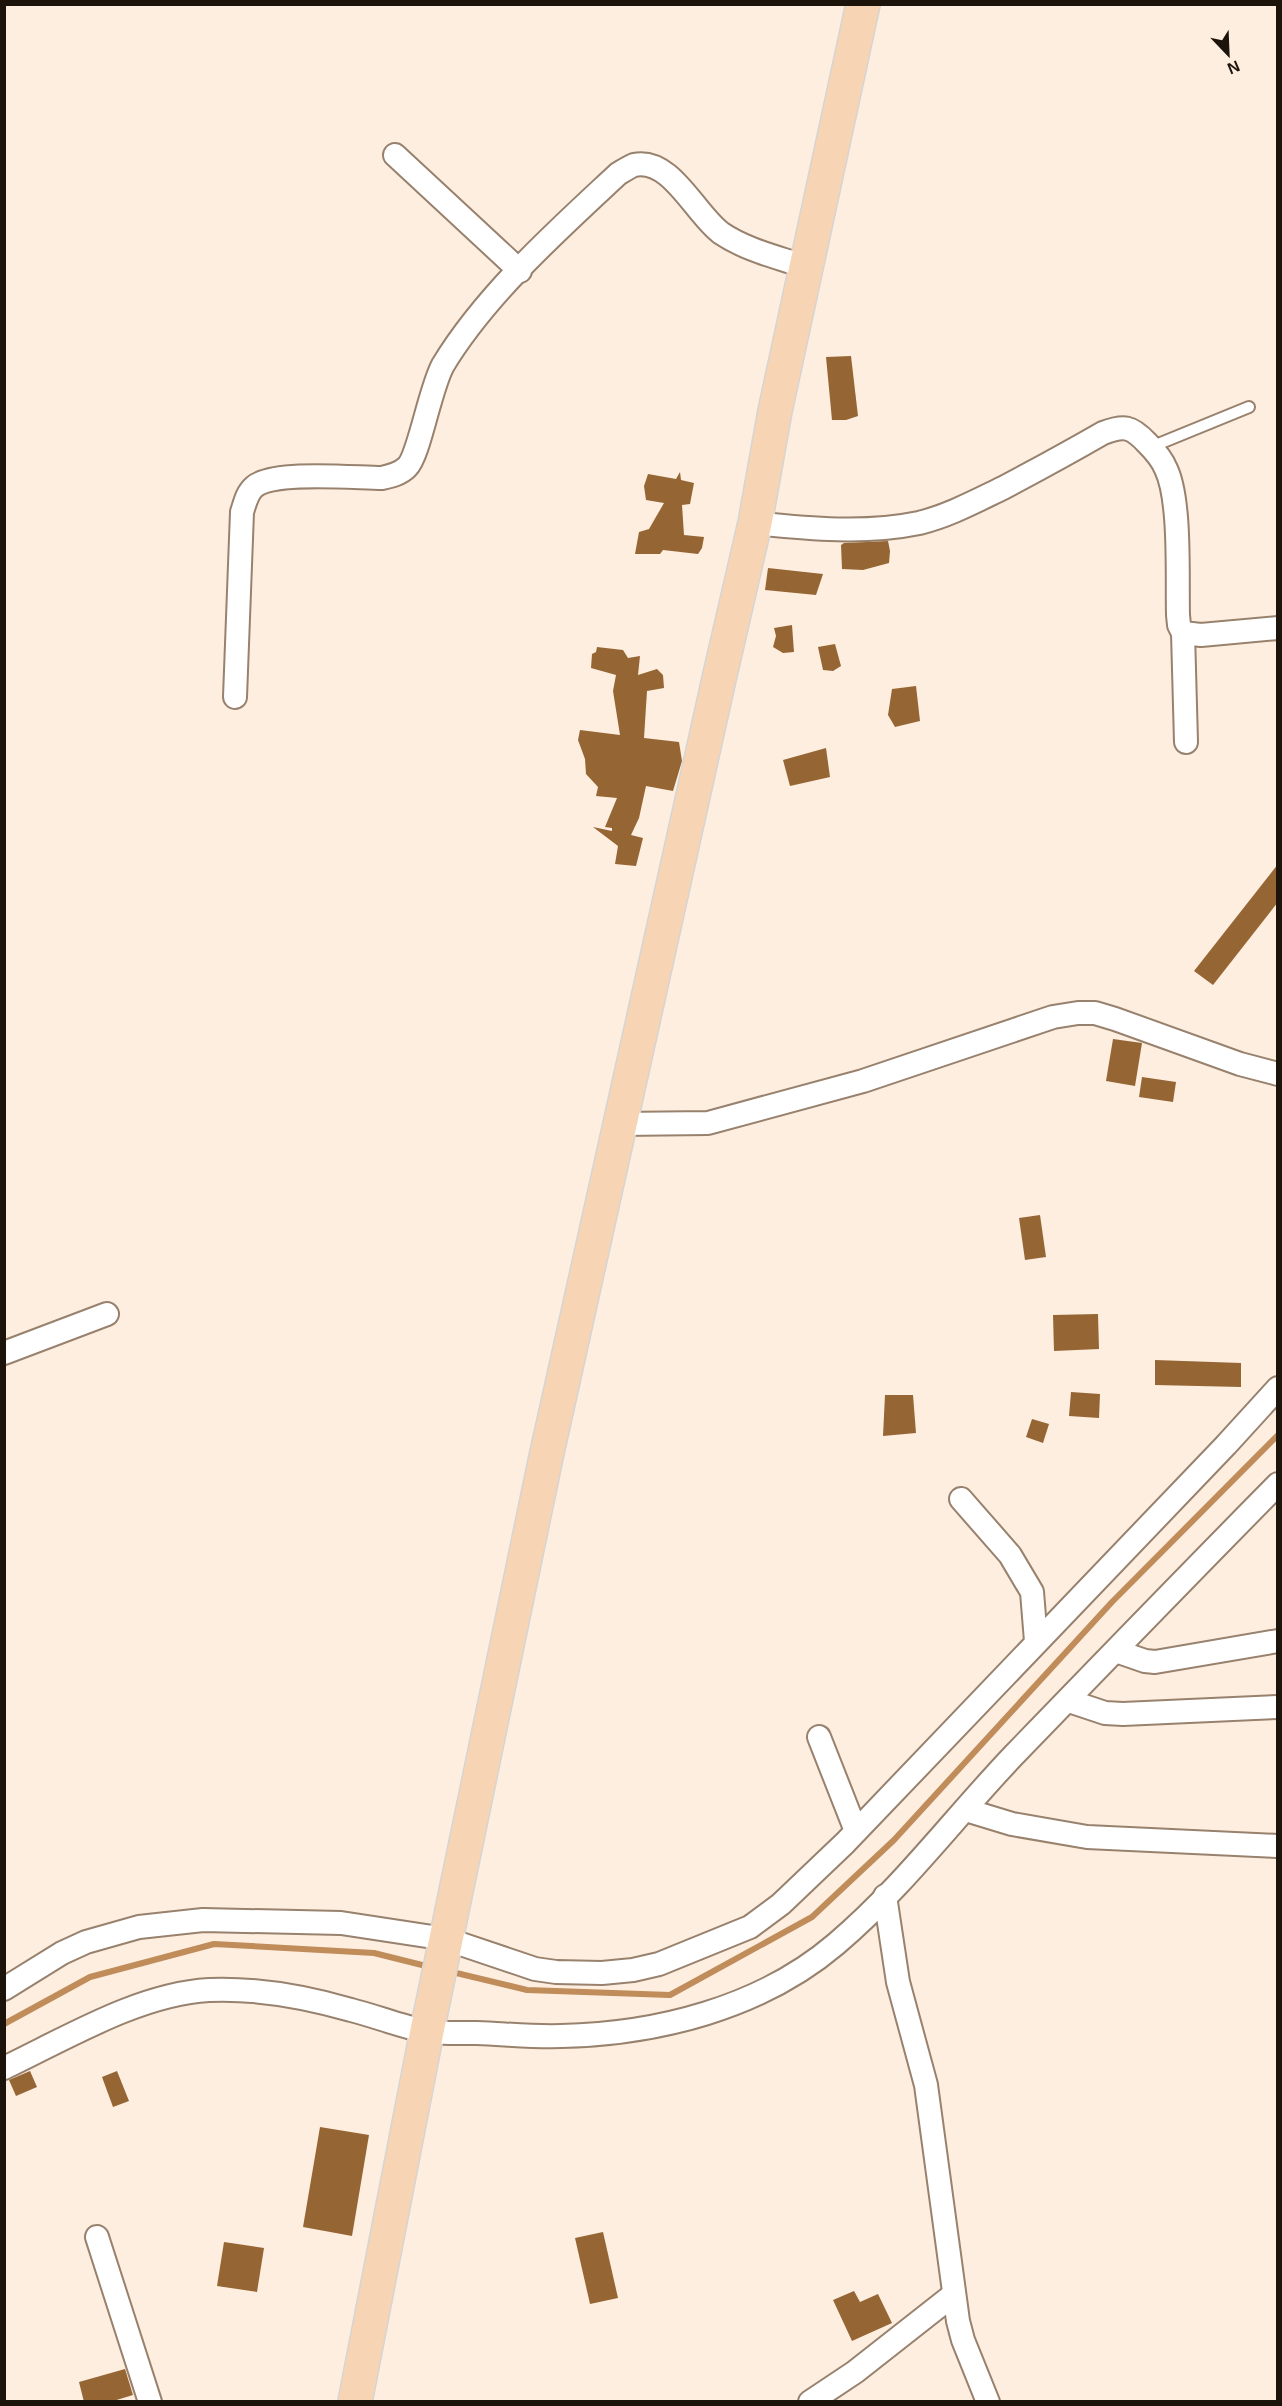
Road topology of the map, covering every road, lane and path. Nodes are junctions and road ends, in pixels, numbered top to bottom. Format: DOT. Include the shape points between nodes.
graph roads {
  1 [pos="863,4"];
  2 [pos="395,155"];
  3 [pos="806,267"];
  4 [pos="520,272"];
  5 [pos="1249,407"];
  6 [pos="1151,447"];
  7 [pos="755,523"];
  8 [pos="1278,628"];
  9 [pos="1183,633"];
  10 [pos="235,697"];
  11 [pos="1186,742"];
  12 [pos="1278,1074"];
  13 [pos="620,1124"];
  14 [pos="107,1314"];
  15 [pos="4,1353"];
  16 [pos="1278,1388"];
  17 [pos="1278,1484"];
  18 [pos="961,1499"];
  19 [pos="1036,1641"];
  20 [pos="1278,1641"];
  21 [pos="1116,1651"];
  22 [pos="1069,1701"];
  23 [pos="1278,1707"];
  24 [pos="819,1737"];
  25 [pos="966,1810"];
  26 [pos="856,1831"];
  27 [pos="1278,1846"];
  28 [pos="885,1896"];
  29 [pos="444,1951"];
  30 [pos="4,1989"];
  31 [pos="430,2016"];
  32 [pos="4,2068"];
  33 [pos="97,2236"];
  34 [pos="953,2295"];
  35 [pos="150,2402"];
  36 [pos="355,2402"];
  37 [pos="810,2402"];
  38 [pos="988,2402"];
  1 -- 3 [label="main road"];
  2 -- 4 [label="street"];
  3 -- 4 [label="street" via="742,246 709,223 666,172 650,165 633,165 618,174"];
  3 -- 7 [label="main road"];
  4 -- 10 [label="street" via="495,296 443,366 409,466 382,478 284,477 263,481 252,488 242,512"];
  5 -- 6 [label="lane"];
  6 -- 7 [label="street" via="1129,428 1117,428 978,500 939,517 904,526 810,529"];
  6 -- 9 [label="street" via="1167,470 1173,495 1178,615"];
  7 -- 13 [label="main road"];
  8 -- 9 [label="street"];
  9 -- 11 [label="street"];
  12 -- 13 [label="street" via="1115,1019 1078,1013 1032,1022 863,1081 708,1123"];
  13 -- 29 [label="main road" via="546,1457"];
  14 -- 15 [label="street"];
  16 -- 19 [label="street"];
  17 -- 21 [label="street"];
  18 -- 19 [label="street" via="1010,1555 1032,1592"];
  19 -- 26 [label="street"];
  20 -- 21 [label="street" via="1155,1662"];
  21 -- 22 [label="street"];
  22 -- 23 [label="street" via="1105,1713 1123,1714"];
  22 -- 25 [label="street" via="1011,1758"];
  24 -- 26 [label="street"];
  25 -- 27 [label="street" via="1012,1824 1087,1837"];
  25 -- 28 [label="street"];
  26 -- 29 [label="street" via="781,1904 750,1927 659,1964 602,1973 556,1972"];
  28 -- 31 [label="street" via="808,1965 758,1993 688,2018 624,2033 558,2037"];
  28 -- 34 [label="street" via="898,1982 926,2085"];
  29 -- 30 [label="street" via="341,1923 183,1921 139,1927 86,1942"];
  29 -- 31 [label="main road"];
  31 -- 32 [label="street" via="270,1993 208,1990 131,2008"];
  31 -- 36 [label="main road"];
  33 -- 35 [label="street"];
  34 -- 37 [label="street"];
  34 -- 38 [label="street" via="963,2340"];
}
